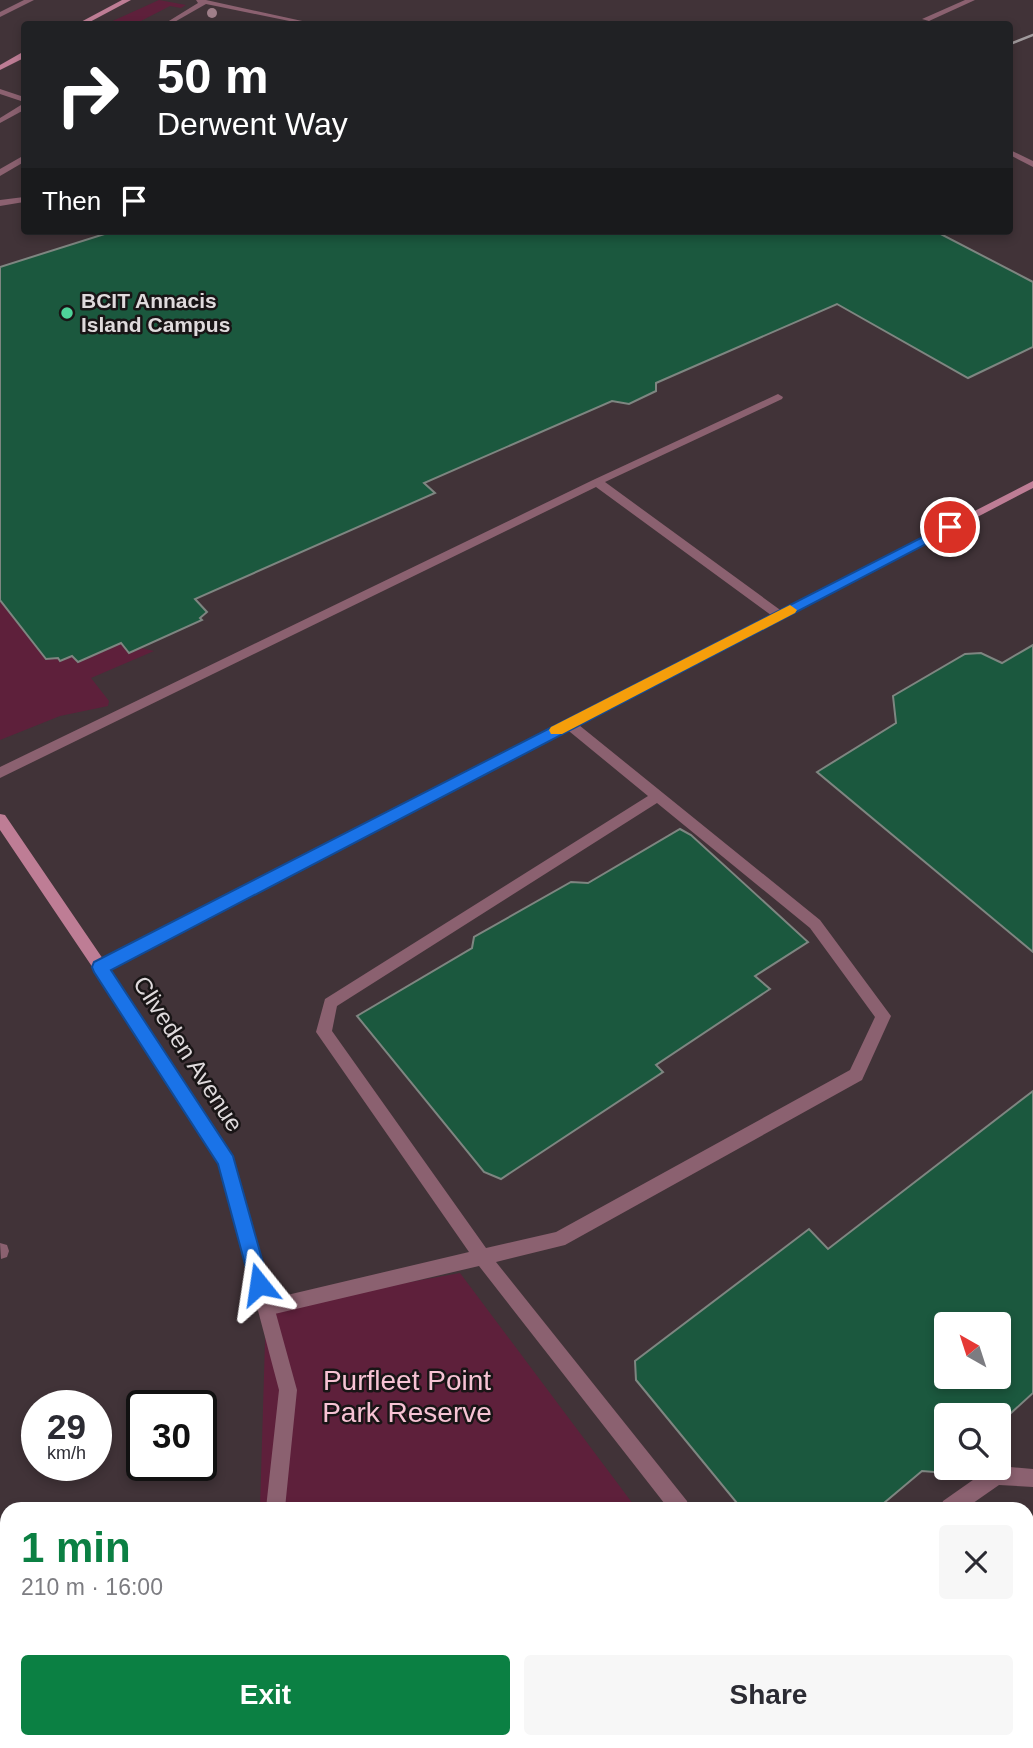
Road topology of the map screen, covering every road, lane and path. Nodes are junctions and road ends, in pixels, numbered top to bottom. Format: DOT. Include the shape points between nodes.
graph roads {
  1 [pos="30,0"];
  2 [pos="127,0"];
  3 [pos="196,0"];
  4 [pos="971,0"];
  5 [pos="205,2"];
  6 [pos="0,15"];
  7 [pos="926,19"];
  8 [pos="87,21"];
  9 [pos="172,21"];
  10 [pos="297,21"];
  11 [pos="21,57"];
  12 [pos="0,68"];
  13 [pos="0,91"];
  14 [pos="21,99"];
  15 [pos="21,111"];
  16 [pos="0,121"];
  17 [pos="1013,154"];
  18 [pos="21,161"];
  19 [pos="1033,164"];
  20 [pos="0,173"];
  21 [pos="21,200"];
  22 [pos="0,202"];
  23 [pos="778,397"];
  24 [pos="597,482"];
  25 [pos="1033,484"];
  26 [pos="779,615"];
  27 [pos="569,724"];
  28 [pos="0,774"];
  29 [pos="658,796"];
  30 [pos="0,819"];
  31 [pos="100,967"];
  32 [pos="482,1257"];
  33 [pos="266,1308"];
  34 [pos="1033,1478"];
  35 [pos="277,1502"];
  36 [pos="675,1502"];
  37 [pos="959,1502"];
  1 -- 6 [label="street"];
  2 -- 8 [label="street"];
  3 -- 5 [label="street"];
  4 -- 7 [label="street"];
  5 -- 9 [label="street"];
  5 -- 10 [label="street"];
  11 -- 12 [label="street"];
  13 -- 14 [label="street"];
  15 -- 16 [label="street"];
  17 -- 19 [label="street"];
  18 -- 20 [label="street"];
  21 -- 22 [label="street"];
  23 -- 24 [label="street"];
  24 -- 26 [label="street"];
  24 -- 28 [label="street"];
  25 -- 26 [label="street"];
  26 -- 27 [label="street"];
  27 -- 29 [label="street"];
  27 -- 31 [label="street"];
  29 -- 32 [label="street" via="330,1003 324,1032"];
  29 -- 32 [label="street" via="814,924 883,1016 856,1075 559,1239"];
  30 -- 31 [label="street, Cliveden Avenue"];
  31 -- 33 [label="street, Cliveden Avenue" via="226,1161"];
  32 -- 33 [label="street"];
  32 -- 36 [label="street"];
  33 -- 35 [label="street, Cliveden Avenue" via="288,1390"];
  34 -- 37 [label="street" via="997,1475"];
}
